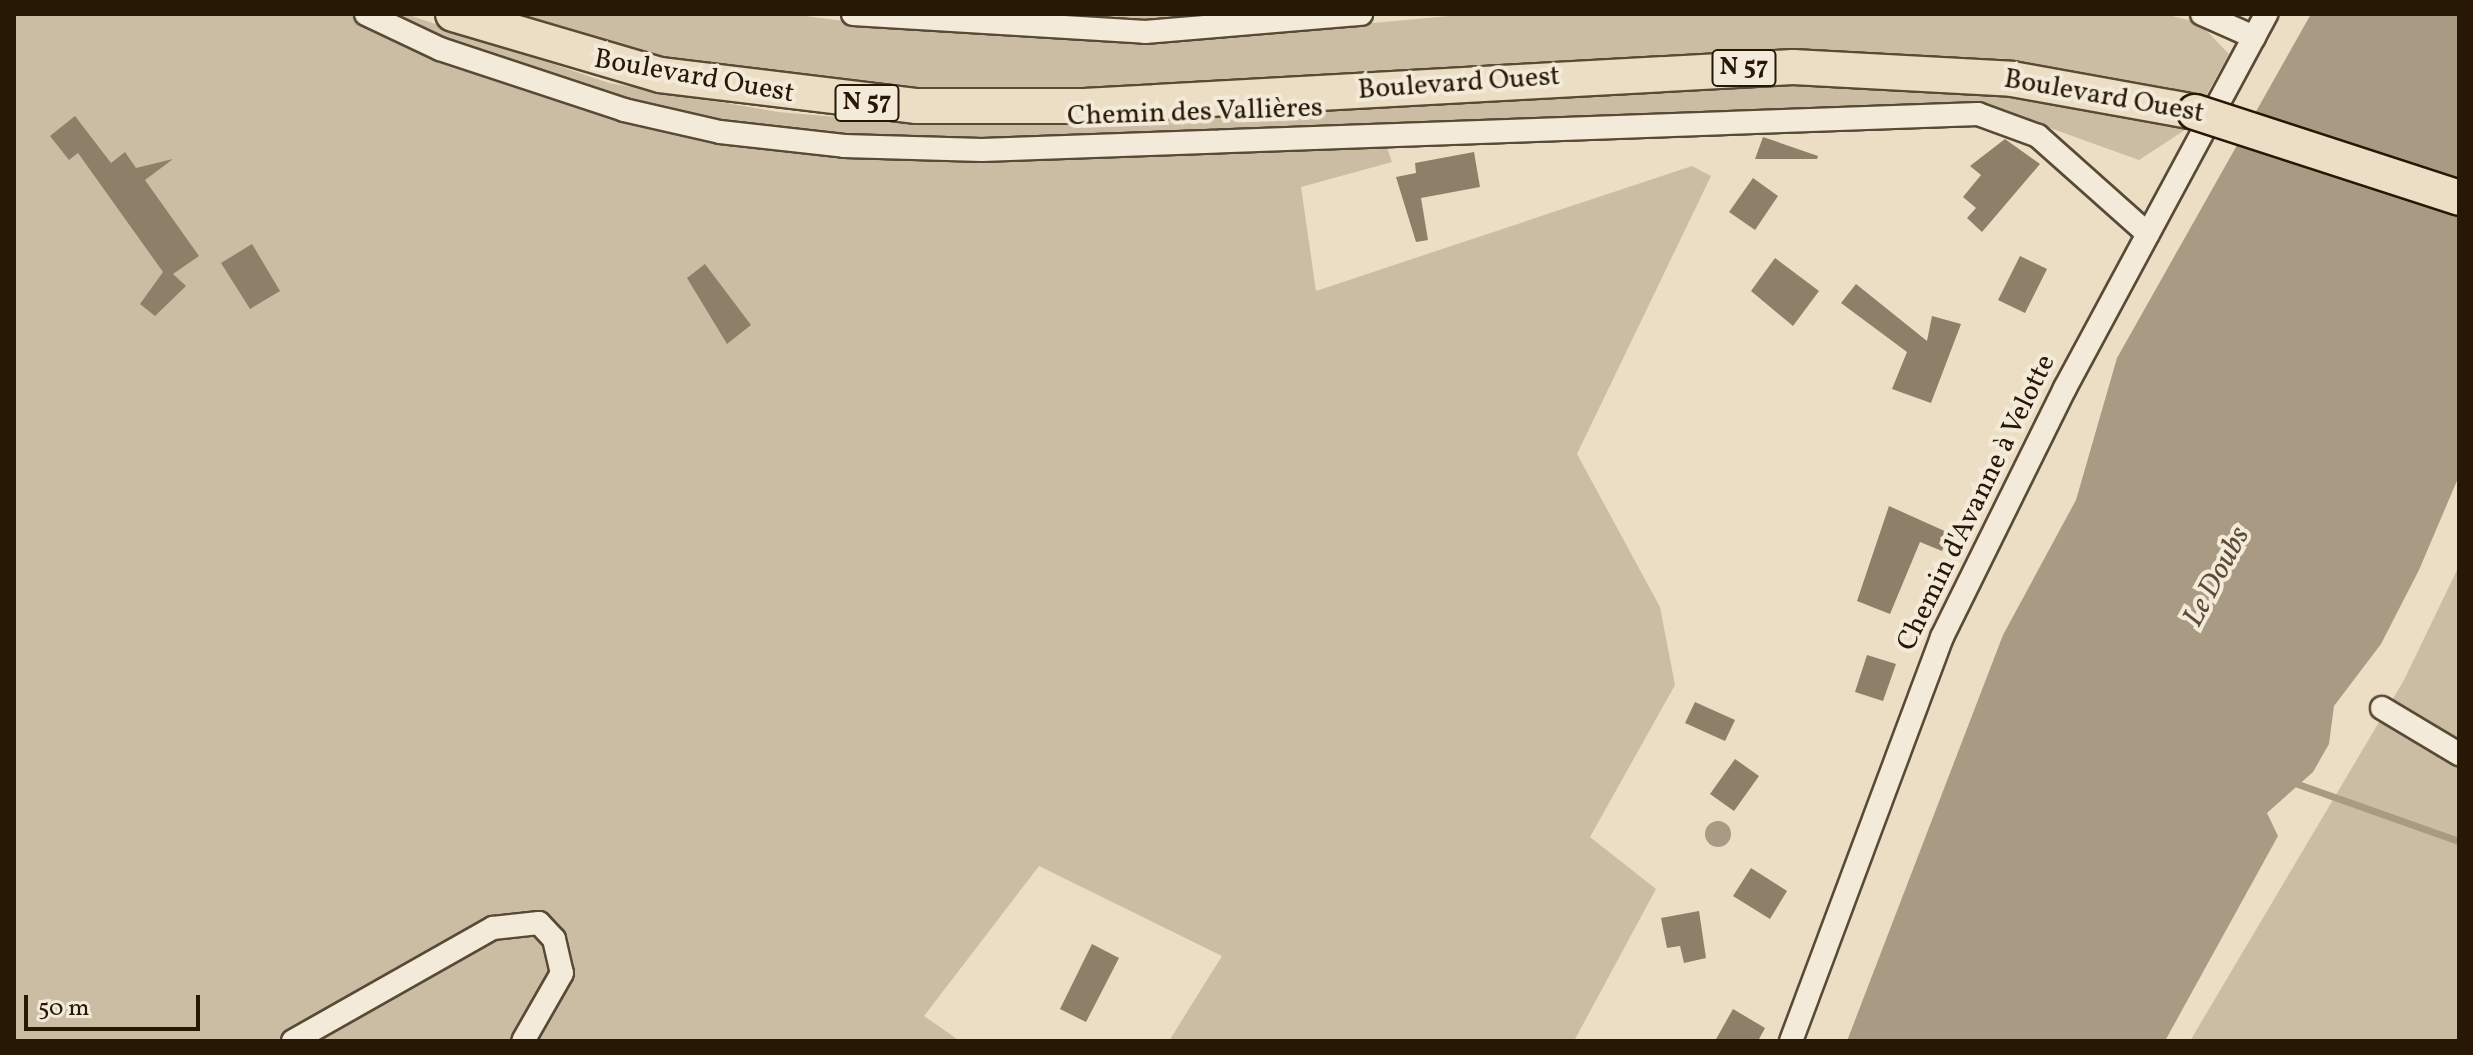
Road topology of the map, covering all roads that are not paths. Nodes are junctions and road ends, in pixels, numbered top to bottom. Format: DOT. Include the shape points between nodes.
graph roads {
  1 [pos="366,14"];
  2 [pos="453,14"];
  3 [pos="853,14"];
  4 [pos="1361,14"];
  5 [pos="2202,14"];
  6 [pos="2266,14"];
  7 [pos="2254,37"];
  8 [pos="2459,198"];
  9 [pos="2148,234"];
  10 [pos="2382,708"];
  11 [pos="2459,754"];
  12 [pos="293,1041"];
  13 [pos="523,1041"];
  14 [pos="1791,1041"];
  1 -- 9 [label="street, Chemin des Vallières" via="440,49 624,110 720,132 844,146 997,149 1978,114 2038,136"];
  2 -- 8 [label="main road, Boulevard Ouest / N 57, bridge" via="660,75 884,104 1084,106 1816,67 2012,79 2195,112"];
  3 -- 4 [label="street" via="1145,32"];
  5 -- 7 [label="street"];
  6 -- 7 [label="street, Chemin d'Avanne à Velotte"];
  7 -- 9 [label="street, Chemin d'Avanne à Velotte"];
  9 -- 14 [label="street, Chemin d'Avanne à Velotte" via="1942,637"];
  10 -- 11 [label="street"];
  12 -- 13 [label="street" via="493,928 539,923 554,939 562,973"];
}
